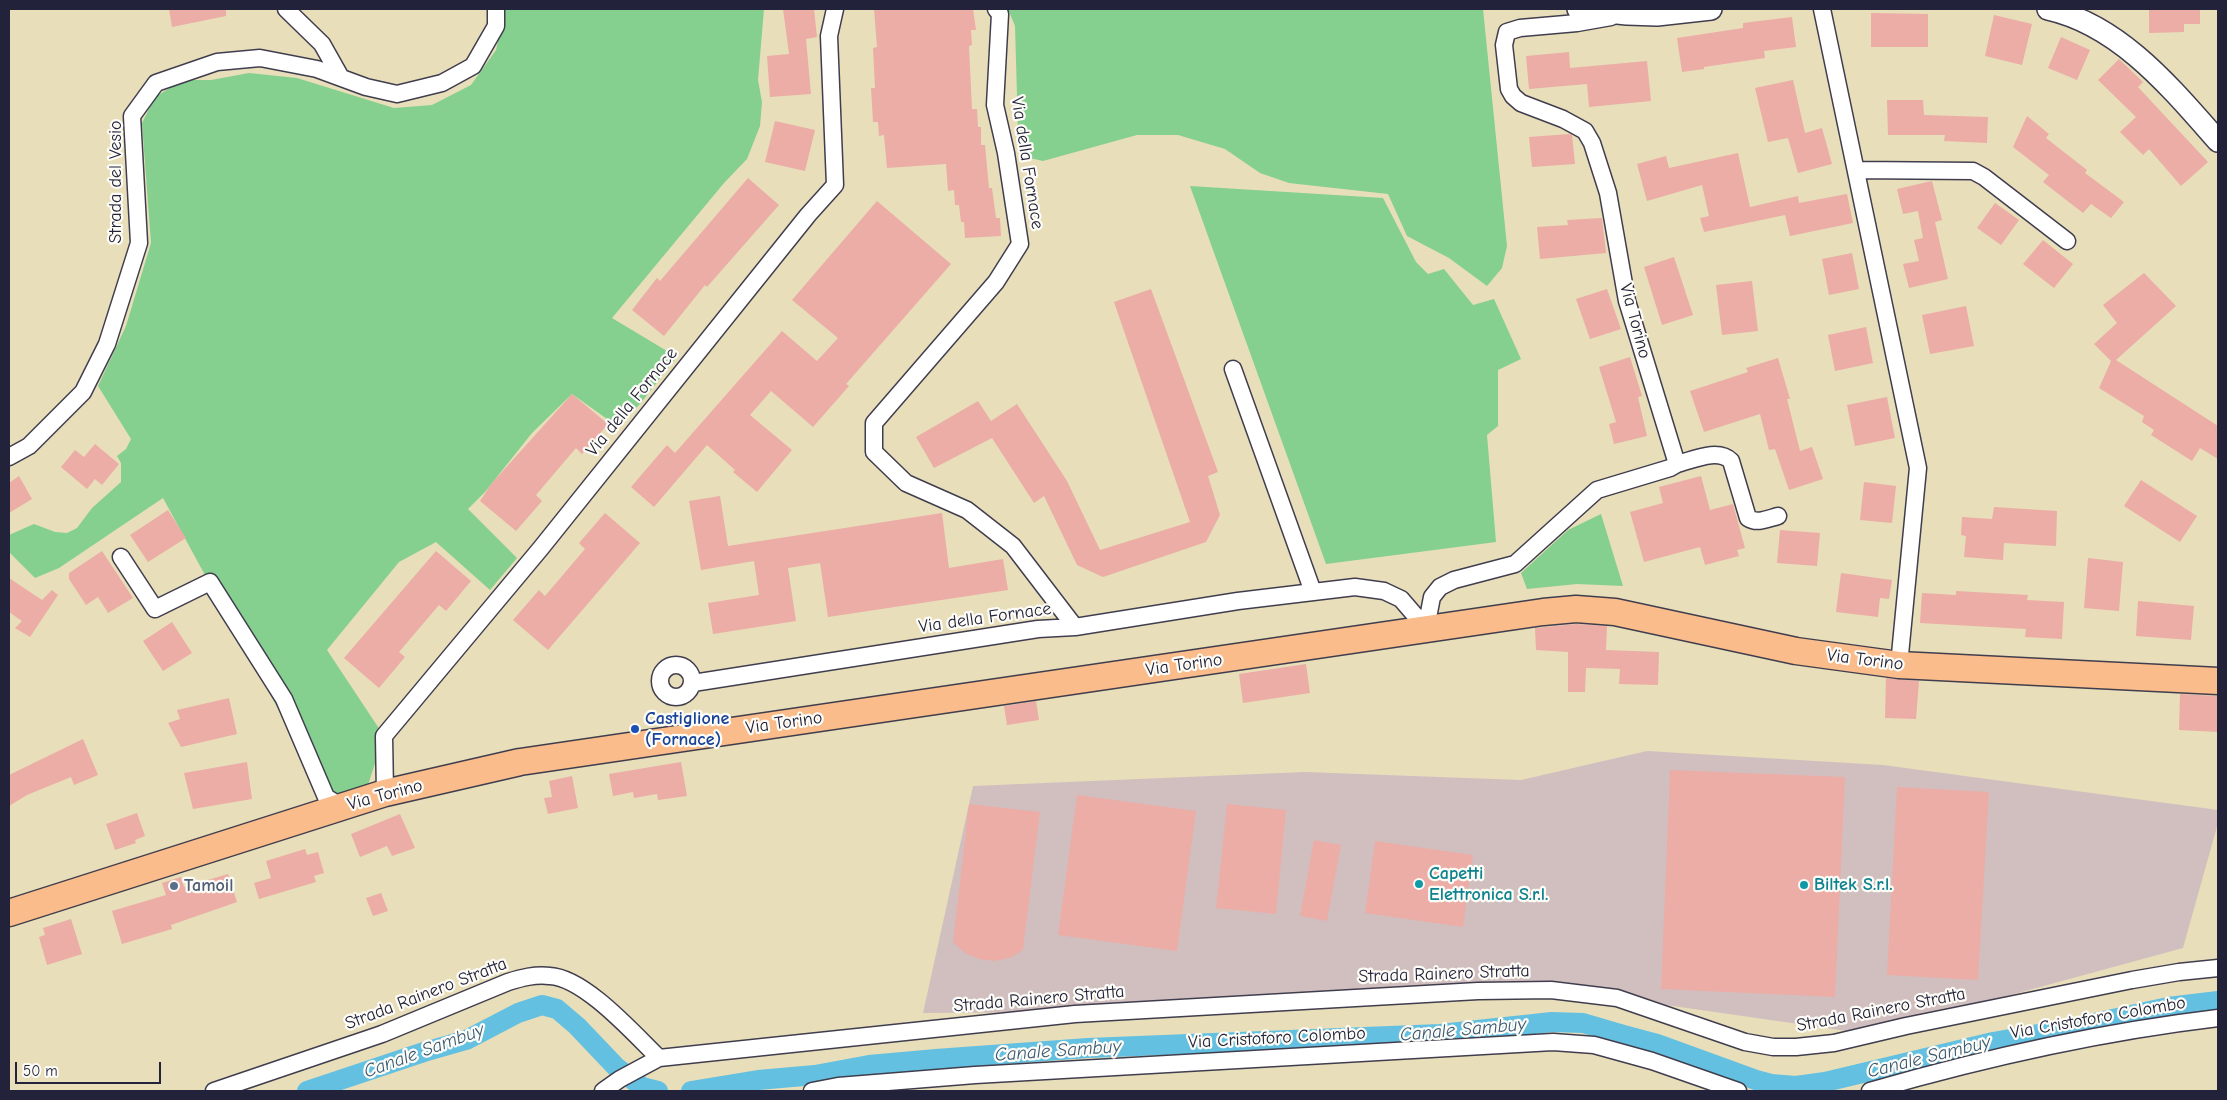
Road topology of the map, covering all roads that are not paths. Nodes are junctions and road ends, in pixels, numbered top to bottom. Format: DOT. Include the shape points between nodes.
graph roads {
  1 [pos="286,9"];
  2 [pos="496,9"];
  3 [pos="835,9"];
  4 [pos="996,9"];
  5 [pos="1578,9"];
  6 [pos="1711,9"];
  7 [pos="1822,9"];
  8 [pos="2048,9"];
  9 [pos="1627,14"];
  10 [pos="340,76"];
  11 [pos="2218,141"];
  12 [pos="1856,170"];
  13 [pos="2067,241"];
  14 [pos="1233,369"];
  15 [pos="9,457"];
  16 [pos="1677,464"];
  17 [pos="1778,516"];
  18 [pos="121,556"];
  19 [pos="1312,592"];
  20 [pos="1075,627"];
  21 [pos="1426,628"];
  22 [pos="1899,665"];
  23 [pos="2218,681"];
  24 [pos="692,683"];
  25 [pos="385,793"];
  26 [pos="342,807"];
  27 [pos="9,913"];
  28 [pos="2218,968"];
  29 [pos="2218,1018"];
  30 [pos="659,1058"];
  31 [pos="214,1091"];
  32 [pos="603,1091"];
  33 [pos="812,1091"];
  34 [pos="1738,1091"];
  35 [pos="1870,1091"];
  1 -- 10 [label="street" via="322,44"];
  2 -- 10 [label="street, Strada del Vesio" via="496,26 473,66 442,83 397,94 366,87"];
  3 -- 25 [label="street, Via della Fornace" via="829,36 834,185 541,548 384,736"];
  4 -- 20 [label="street, Via della Fornace" via="1000,14 996,105 1020,244 996,282 874,424 874,452 906,483 967,510 1013,546"];
  5 -- 9 [label="street"];
  6 -- 9 [label="street" via="1657,15"];
  7 -- 12 [label="street"];
  8 -- 11 [label="street" via="2066,13 2103,32 2160,75"];
  9 -- 16 [label="street, Via Torino" via="1508,32 1504,44 1509,89 1521,103 1585,131 1592,143 1608,193 1627,301"];
  10 -- 15 [label="street, Strada del Vesio" via="316,68 260,58 217,62 156,83 132,116 139,243 107,344 83,392 29,446"];
  12 -- 13 [label="street" via="1972,171"];
  12 -- 22 [label="street" via="1918,468"];
  14 -- 19 [label="street"];
  16 -- 17 [label="street" via="1719,454 1726,456 1731,462 1748,518 1761,521"];
  16 -- 21 [label="street" via="1597,490 1515,564 1454,580 1440,587 1432,597"];
  18 -- 26 [label="street" via="155,610 210,582 284,699 326,797"];
  19 -- 20 [label="street, Via della Fornace"];
  19 -- 21 [label="street, Via della Fornace" via="1355,587 1384,591 1401,600"];
  20 -- 24 [label="street, Via della Fornace" via="1018,632"];
  21 -- 22 [label="main road, Via Torino" via="1576,609 1615,612 1796,651"];
  21 -- 25 [label="main road, Via Torino" via="520,762"];
  22 -- 23 [label="main road, Via Torino"];
  25 -- 26 [label="main road, Via Torino"];
  26 -- 27 [label="main road, Via Torino"];
  28 -- 30 [label="street, Strada Rainero Stratta" via="2132,980 1796,1048 1745,1042 1616,998 1551,990 1478,991 1075,1014"];
  29 -- 35 [label="street, Via Cristoforo Colombo" via="2150,1026 2048,1045"];
  30 -- 31 [label="street, Strada Rainero Stratta" via="593,996 551,976 526,977 382,1034"];
  30 -- 32 [label="street, Strada Rainero Stratta"];
  33 -- 34 [label="street, Via Cristoforo Colombo" via="974,1075 1552,1042 1594,1045"];
}
